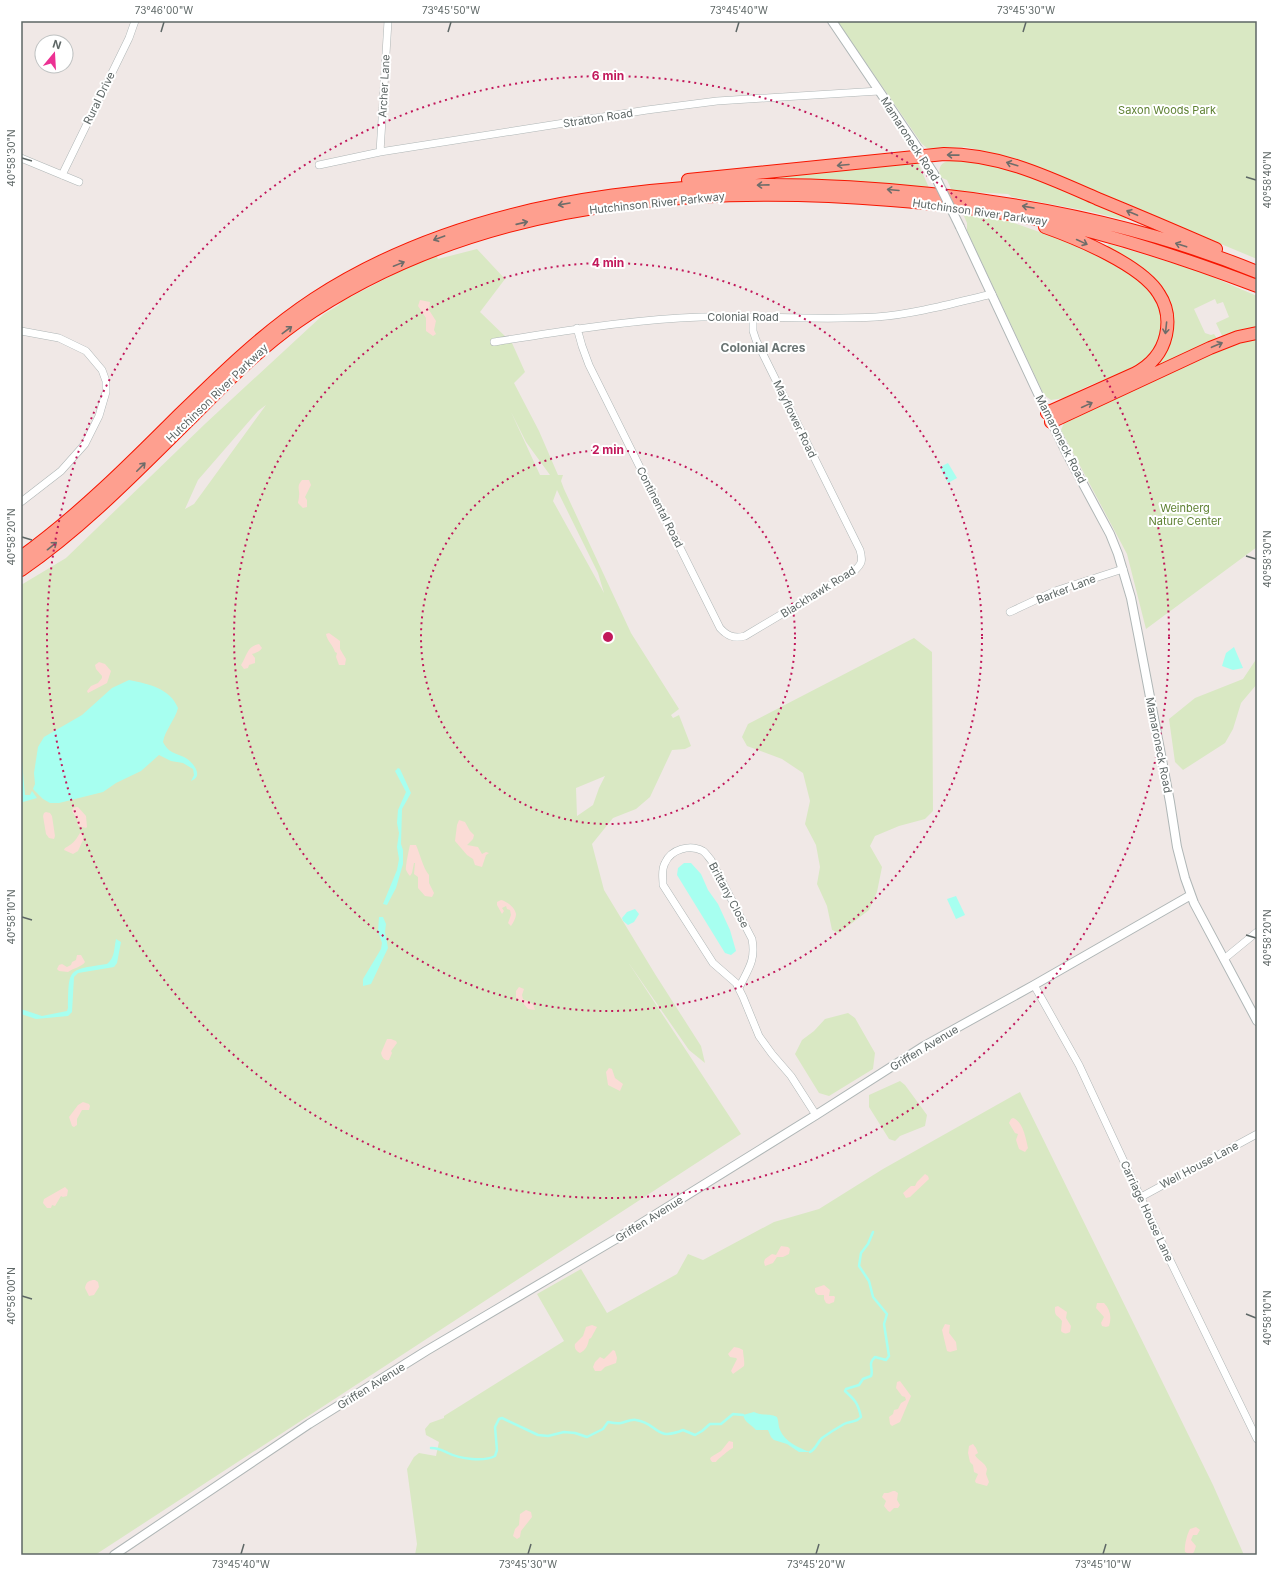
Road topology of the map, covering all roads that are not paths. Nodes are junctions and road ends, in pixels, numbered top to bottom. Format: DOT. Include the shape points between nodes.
graph roads {
  1 [pos="135,21"];
  2 [pos="388,21"];
  3 [pos="832,21"];
  4 [pos="879,91"];
  5 [pos="380,152"];
  6 [pos="924,157"];
  7 [pos="21,158"];
  8 [pos="319,165"];
  9 [pos="62,175"];
  10 [pos="79,182"];
  11 [pos="628,194"];
  12 [pos="1006,214"];
  13 [pos="1257,269"];
  14 [pos="1257,272"];
  15 [pos="1257,286"];
  16 [pos="992,294"];
  17 [pos="753,317"];
  18 [pos="578,328"];
  19 [pos="21,330"];
  20 [pos="1257,333"];
  21 [pos="494,342"];
  22 [pos="1049,417"];
  23 [pos="21,502"];
  24 [pos="845,520"];
  25 [pos="21,557"];
  26 [pos="1123,569"];
  27 [pos="21,570"];
  28 [pos="1010,612"];
  29 [pos="730,636"];
  30 [pos="1191,895"];
  31 [pos="1257,932"];
  32 [pos="1224,959"];
  33 [pos="1034,986"];
  34 [pos="738,988"];
  35 [pos="1257,1021"];
  36 [pos="816,1116"];
  37 [pos="1257,1134"];
  38 [pos="1141,1196"];
  39 [pos="1257,1438"];
  40 [pos="114,1555"];
  1 -- 9 [label="street, Rural Drive"];
  2 -- 5 [label="street, Archer Lane"];
  3 -- 4 [label="street, Mamaroneck Road"];
  4 -- 5 [label="street, Stratton Road" via="716,101"];
  4 -- 6 [label="street, Mamaroneck Road"];
  5 -- 8 [label="street, Stratton Road"];
  6 -- 11 [label="highway, one-way" via="679,181"];
  13 -- 6 [label="highway, one-way" via="1234,256 1020,167 963,155"];
  6 -- 16 [label="street, Mamaroneck Road, bridge"];
  7 -- 9 [label="street"];
  9 -- 10 [label="street"];
  14 -- 11 [label="highway, Hutchinson River Parkway, one-way" via="1114,225 1030,207 964,198 857,188 770,185 684,188"];
  11 -- 25 [label="highway, Hutchinson River Parkway, one-way" via="529,211 472,227 391,257 338,284 290,315 246,350 90,501"];
  12 -- 15 [label="highway, Hutchinson River Parkway" via="1127,241"];
  12 -- 22 [label="highway, one-way" via="1074,238 1128,267 1155,288 1166,311 1164,342 1146,367"];
  27 -- 12 [label="highway, Hutchinson River Parkway, one-way" via="113,494 270,342 341,293 393,267 444,246 552,216 639,202 700,197 756,194 834,196 928,203"];
  16 -- 17 [label="street, Colonial Road" via="920,311 878,317"];
  16 -- 22 [label="street, Mamaroneck Road"];
  17 -- 18 [label="street, Colonial Road" via="680,318"];
  17 -- 24 [label="street, Mayflower Road" via="756,340"];
  18 -- 21 [label="street, Colonial Road"];
  18 -- 29 [label="street, Continental Road" via="589,365 720,628"];
  19 -- 23 [label="street" via="58,338 86,351 102,370 106,381 106,392 99,416 85,444 61,471"];
  22 -- 20 [label="highway, one-way" via="1210,348"];
  22 -- 26 [label="street, Mamaroneck Road" via="1110,534"];
  24 -- 29 [label="street, Blackhawk Road" via="860,550 860,566 745,636"];
  26 -- 28 [label="street, Barker Lane" via="1055,591"];
  26 -- 30 [label="street, Mamaroneck Road" via="1139,640 1177,847"];
  30 -- 32 [label="street, Mamaroneck Road"];
  30 -- 33 [label="street, Griffen Avenue"];
  31 -- 32 [label="street"];
  32 -- 35 [label="street, Mamaroneck Road"];
  33 -- 36 [label="street, Griffen Avenue" via="924,1046"];
  33 -- 38 [label="street, Carriage House Lane" via="1080,1065"];
  34 -- 34 [label="street, Brittany Close" via="713,963 663,885 664,863 671,854 680,849 692,848 703,851 711,860 752,940 753,959"];
  34 -- 36 [label="street, Brittany Close" via="759,1036 791,1076"];
  36 -- 40 [label="street, Griffen Avenue" via="322,1416"];
  37 -- 38 [label="street, Well House Lane"];
  38 -- 39 [label="street, Carriage House Lane"];
}
